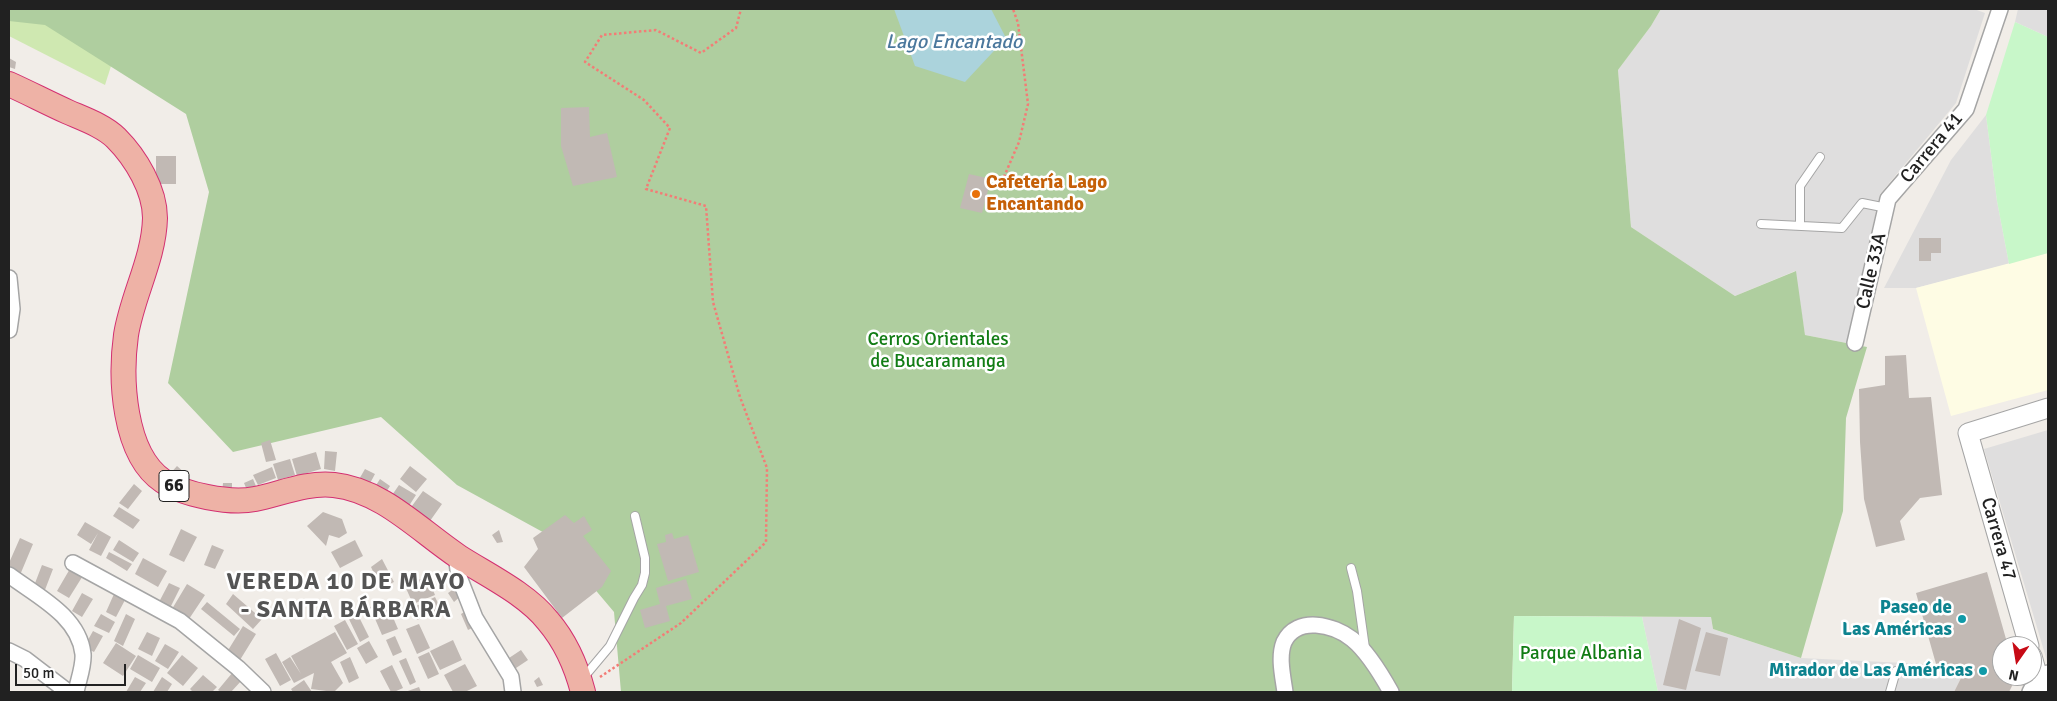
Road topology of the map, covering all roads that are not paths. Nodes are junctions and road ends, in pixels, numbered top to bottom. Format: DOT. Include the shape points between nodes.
graph roads {
  1 [pos="2000,9"];
  2 [pos="9,84"];
  3 [pos="1820,157"];
  4 [pos="1888,204"];
  5 [pos="1761,224"];
  6 [pos="1800,226"];
  7 [pos="9,278"];
  8 [pos="9,330"];
  9 [pos="1855,343"];
  10 [pos="2048,408"];
  11 [pos="635,516"];
  12 [pos="456,555"];
  13 [pos="74,563"];
  14 [pos="1351,568"];
  15 [pos="9,576"];
  16 [pos="2026,636"];
  17 [pos="9,651"];
  18 [pos="1366,655"];
  19 [pos="1896,670"];
  20 [pos="582,687"];
  21 [pos="68,692"];
  22 [pos="76,692"];
  23 [pos="263,692"];
  24 [pos="513,692"];
  25 [pos="1285,692"];
  26 [pos="1391,692"];
  27 [pos="1890,692"];
  1 -- 4 [label="street, Carrera 41" via="1966,109"];
  2 -- 12 [label="highway, 66" via="84,118 114,136 145,180 155,216 153,237 126,334 124,372 129,423 135,443 154,472 163,480 192,493 238,501 315,485 349,487 384,503"];
  3 -- 6 [label="lane" via="1800,186"];
  4 -- 6 [label="lane" via="1862,203 1842,228"];
  4 -- 9 [label="street, Calle 33A"];
  5 -- 6 [label="lane"];
  7 -- 8 [label="street" via="12,309"];
  10 -- 16 [label="street, Carrera 47" via="1968,433"];
  11 -- 20 [label="lane" via="645,558 642,585 610,646"];
  12 -- 20 [label="highway, 66" via="533,605 549,621 567,647"];
  12 -- 24 [label="street" via="459,577 475,618 511,677"];
  13 -- 23 [label="street" via="180,622"];
  14 -- 18 [label="lane" via="1358,591"];
  15 -- 22 [label="street" via="44,600 76,631 83,656"];
  17 -- 21 [label="street" via="25,659"];
  18 -- 25 [label="street" via="1342,632 1320,625 1301,627 1293,631 1282,650"];
  18 -- 26 [label="street"];
  19 -- 27 [label="lane"];
}
